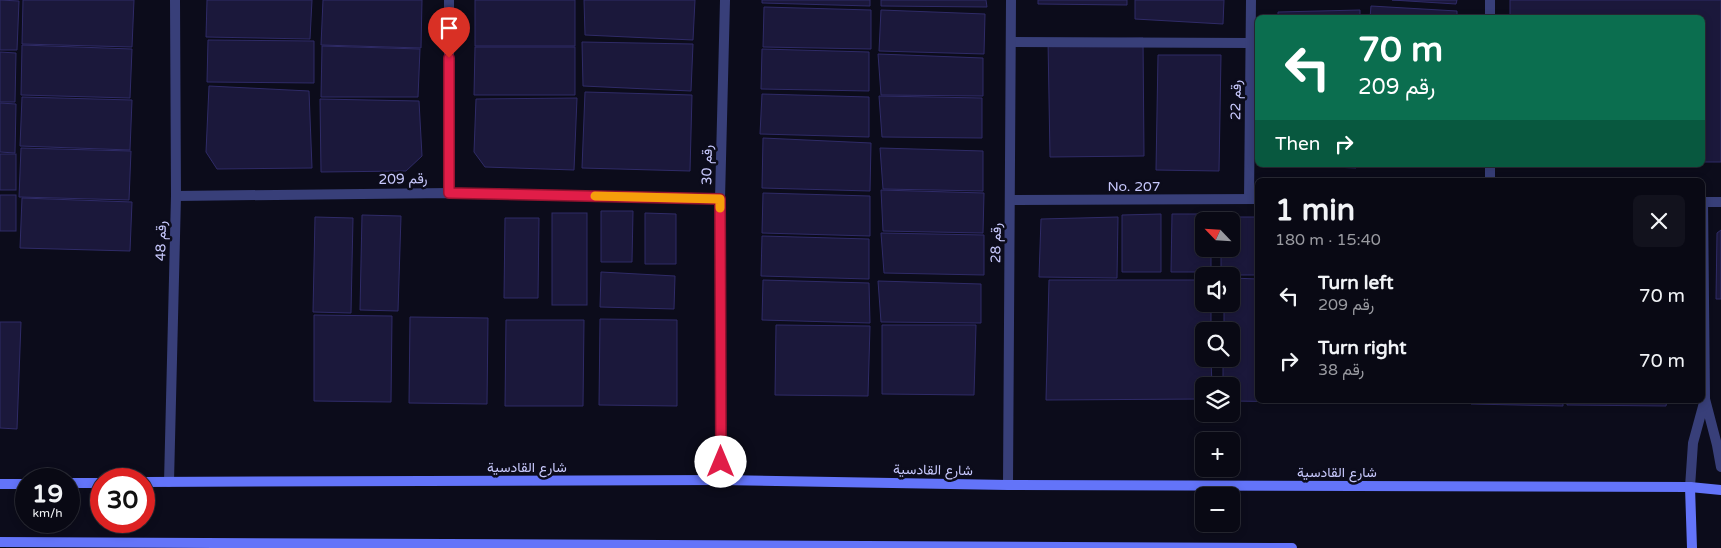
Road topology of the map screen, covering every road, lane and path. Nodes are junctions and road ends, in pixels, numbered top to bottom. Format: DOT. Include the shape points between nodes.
graph roads {
  1 [pos="175,0"];
  2 [pos="449,0"];
  3 [pos="725,0"];
  4 [pos="1011,0"];
  5 [pos="1251,0"];
  6 [pos="1490,0"];
  7 [pos="1490,15"];
  8 [pos="1012,42"];
  9 [pos="1251,43"];
  10 [pos="449,193"];
  11 [pos="176,196"];
  12 [pos="720,199"];
  13 [pos="1253,199"];
  14 [pos="1011,200"];
  15 [pos="1705,202"];
  16 [pos="1721,202"];
  17 [pos="1705,398"];
  18 [pos="1704,403"];
  19 [pos="1721,467"];
  20 [pos="721,480"];
  21 [pos="155,482"];
  22 [pos="169,482"];
  23 [pos="0,484"];
  24 [pos="15,484"];
  25 [pos="1008,485"];
  26 [pos="1690,487"];
  27 [pos="1721,490"];
  28 [pos="0,542"];
  29 [pos="146,545"];
  30 [pos="1292,548"];
  31 [pos="1692,548"];
  1 -- 11 [label="street, رقم 48"];
  2 -- 10 [label="street"];
  3 -- 12 [label="street, رقم 30"];
  4 -- 8 [label="street, رقم 28"];
  5 -- 9 [label="street, رقم 22"];
  6 -- 7 [label="street"];
  8 -- 9 [label="street"];
  8 -- 14 [label="street, رقم 28"];
  9 -- 13 [label="street, رقم 22"];
  10 -- 11 [label="street, رقم 209"];
  10 -- 12 [label="street, رقم 209"];
  11 -- 22 [label="street, رقم 48"];
  12 -- 20 [label="street, رقم 30"];
  13 -- 14 [label="street, No. 207"];
  14 -- 25 [label="street, رقم 28"];
  15 -- 16 [label="street"];
  17 -- 19 [label="street"];
  18 -- 26 [label="street" via="1693,443"];
  20 -- 22 [label="street, شارع القادسية"];
  20 -- 25 [label="street, شارع القادسية"];
  21 -- 22 [label="street, شارع القادسية"];
  23 -- 24 [label="street"];
  25 -- 26 [label="street, شارع القادسية"];
  26 -- 27 [label="street, شارع القادسية"];
  26 -- 31 [label="street"];
  28 -- 29 [label="street"];
  29 -- 30 [label="street"];
}
